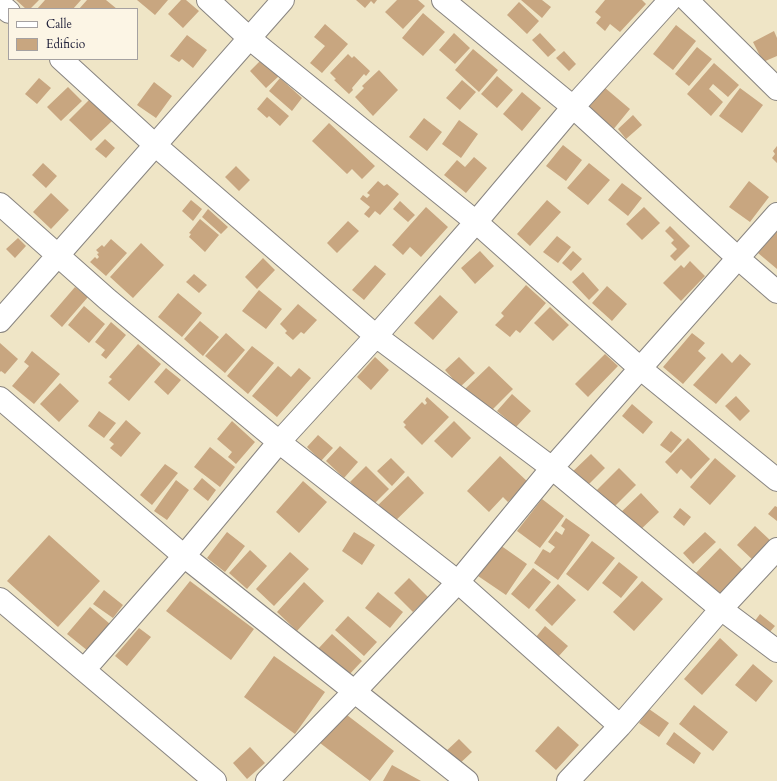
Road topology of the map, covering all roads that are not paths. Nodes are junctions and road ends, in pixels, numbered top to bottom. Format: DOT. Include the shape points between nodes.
graph roads {
  1 [pos="208,0"];
  2 [pos="283,0"];
  3 [pos="442,0"];
  4 [pos="670,0"];
  5 [pos="687,0"];
  6 [pos="0,4"];
  7 [pos="8,11"];
  8 [pos="249,38"];
  9 [pos="62,60"];
  10 [pos="777,88"];
  11 [pos="574,107"];
  12 [pos="156,145"];
  13 [pos="0,204"];
  14 [pos="777,214"];
  15 [pos="476,222"];
  16 [pos="58,256"];
  17 [pos="739,259"];
  18 [pos="777,292"];
  19 [pos="0,321"];
  20 [pos="376,336"];
  21 [pos="641,369"];
  22 [pos="0,398"];
  23 [pos="280,442"];
  24 [pos="552,468"];
  25 [pos="777,480"];
  26 [pos="777,550"];
  27 [pos="184,556"];
  28 [pos="458,582"];
  29 [pos="0,599"];
  30 [pos="721,610"];
  31 [pos="777,651"];
  32 [pos="84,670"];
  33 [pos="355,691"];
  34 [pos="620,726"];
  35 [pos="215,781"];
  36 [pos="267,781"];
  37 [pos="467,781"];
  38 [pos="568,781"];
  1 -- 8 [label="street"];
  2 -- 8 [label="street"];
  3 -- 11 [label="street"];
  4 -- 11 [label="street"];
  5 -- 10 [label="street"];
  6 -- 7 [label="street"];
  8 -- 12 [label="street"];
  8 -- 15 [label="street"];
  9 -- 12 [label="street"];
  11 -- 15 [label="street"];
  11 -- 17 [label="street"];
  12 -- 16 [label="street"];
  12 -- 20 [label="street"];
  13 -- 16 [label="street"];
  14 -- 17 [label="street"];
  15 -- 20 [label="street"];
  15 -- 21 [label="street"];
  16 -- 19 [label="street"];
  16 -- 23 [label="street"];
  17 -- 18 [label="street"];
  17 -- 21 [label="street"];
  20 -- 23 [label="street"];
  20 -- 24 [label="street"];
  21 -- 24 [label="street"];
  21 -- 25 [label="street"];
  22 -- 27 [label="street"];
  23 -- 27 [label="street"];
  23 -- 28 [label="street"];
  24 -- 28 [label="street"];
  24 -- 30 [label="street"];
  26 -- 30 [label="street"];
  27 -- 32 [label="street"];
  27 -- 33 [label="street"];
  28 -- 33 [label="street"];
  28 -- 34 [label="street"];
  29 -- 32 [label="street"];
  30 -- 31 [label="street"];
  30 -- 34 [label="street"];
  32 -- 35 [label="street"];
  33 -- 36 [label="street"];
  33 -- 37 [label="street"];
  34 -- 38 [label="street"];
}
